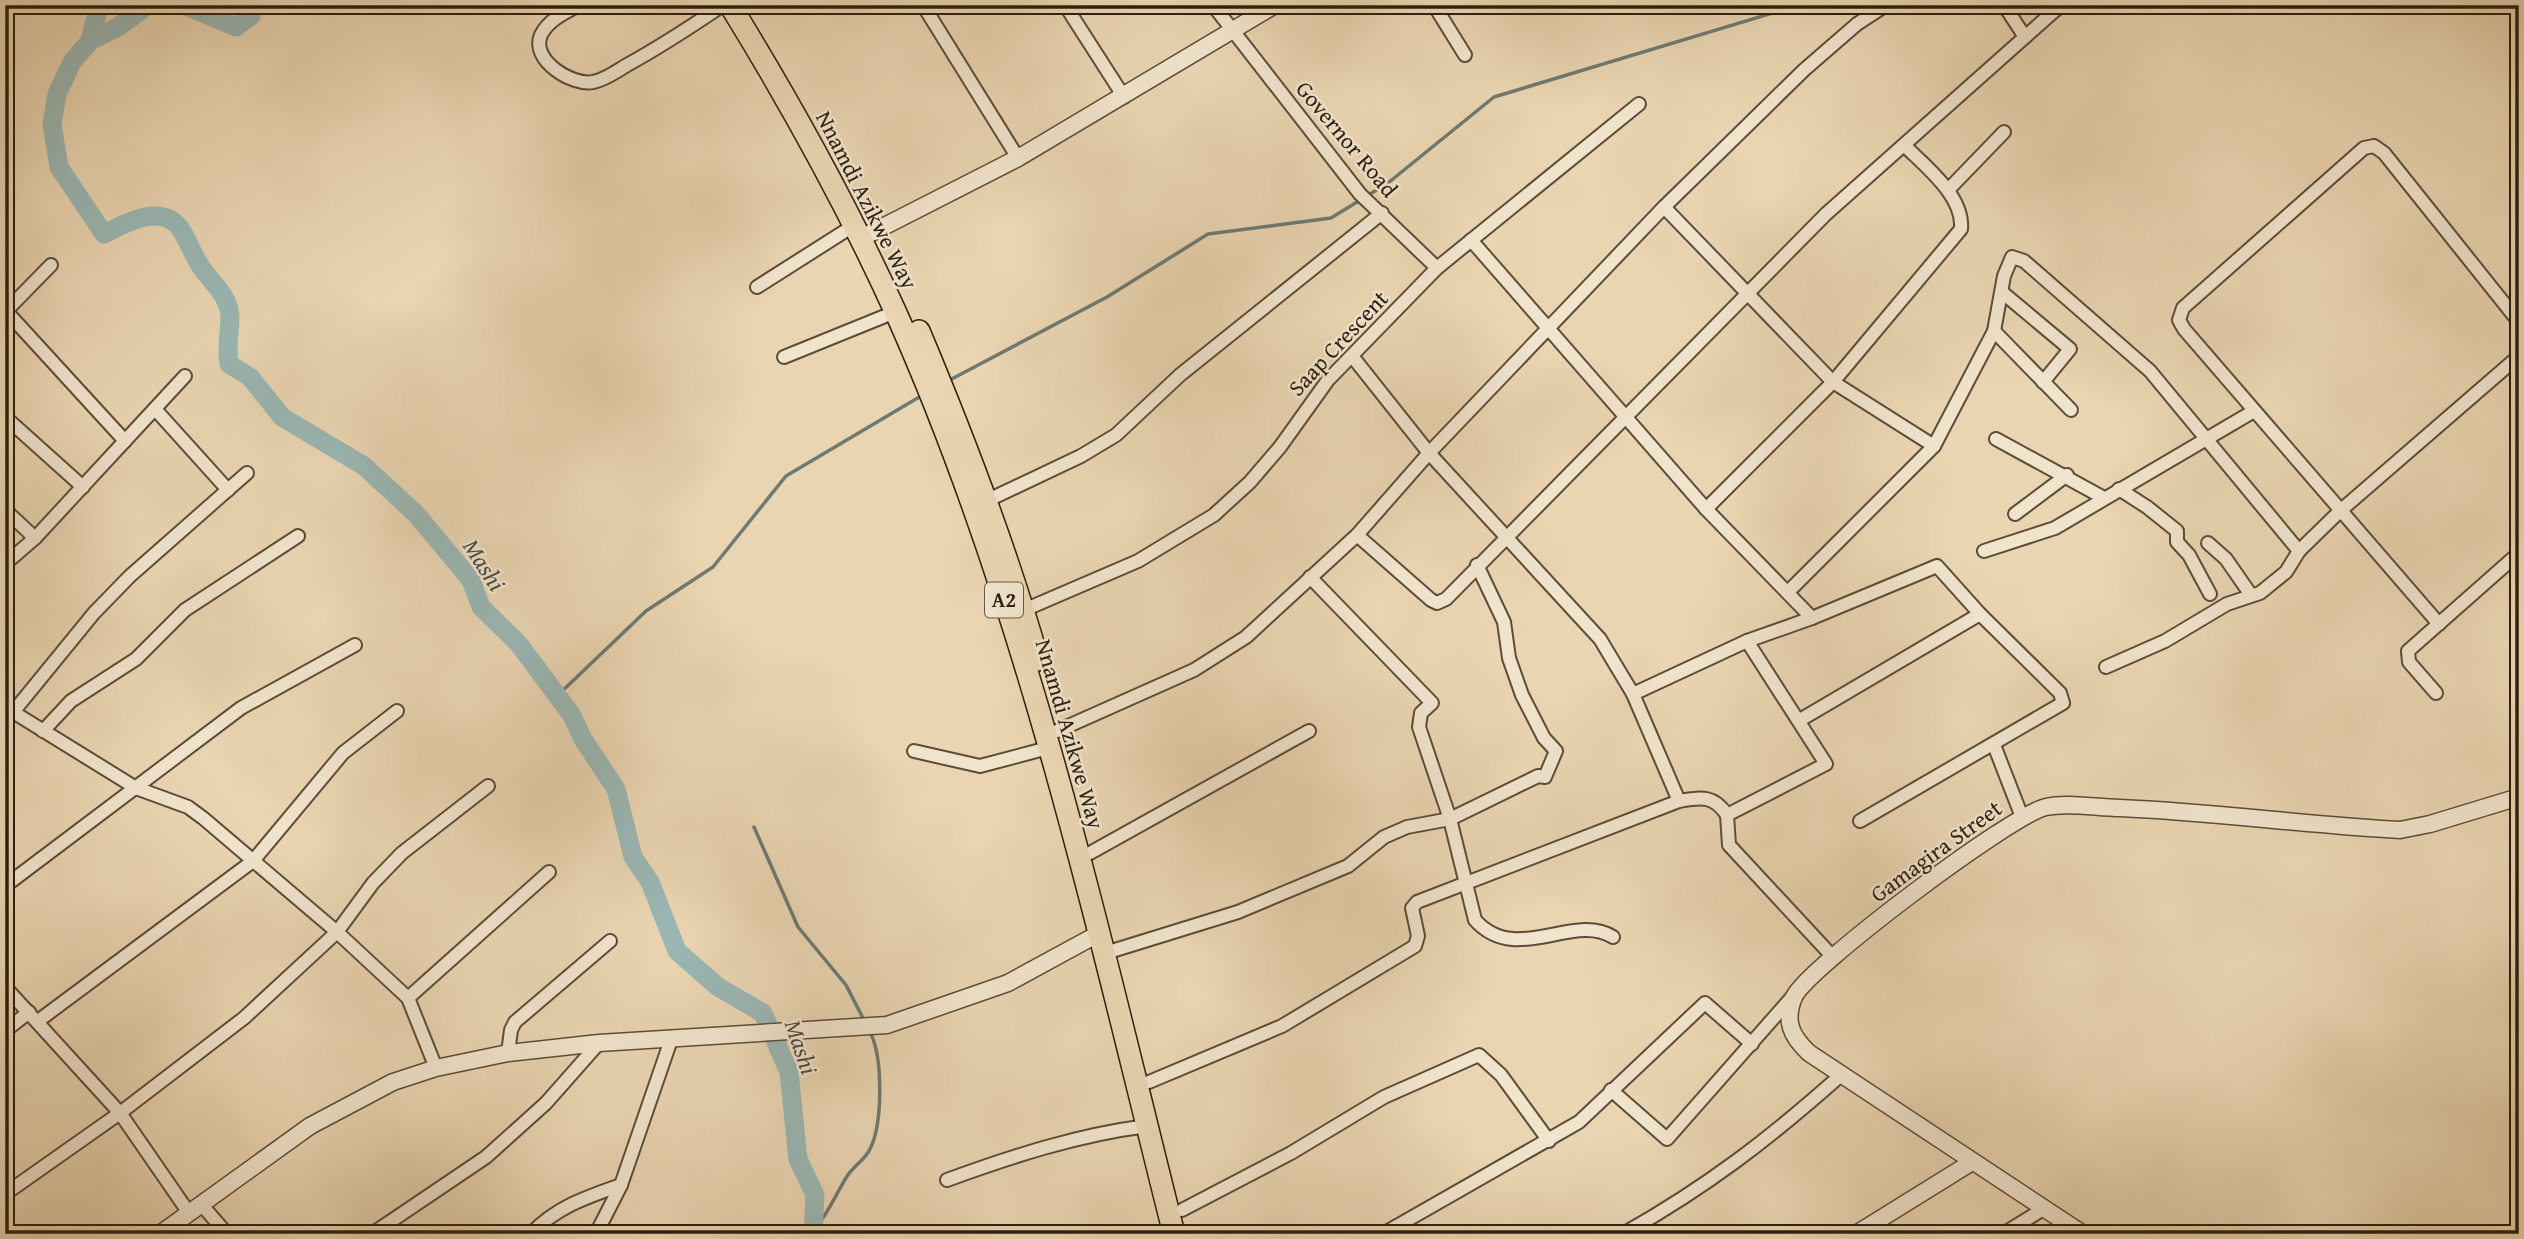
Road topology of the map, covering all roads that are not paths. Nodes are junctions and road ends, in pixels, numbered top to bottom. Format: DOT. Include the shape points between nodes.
graph roads {
  1 [pos="579,5"];
  2 [pos="723,5"];
  3 [pos="730,5"];
  4 [pos="747,5"];
  5 [pos="923,5"];
  6 [pos="1065,5"];
  7 [pos="1213,5"];
  8 [pos="1275,5"];
  9 [pos="1434,5"];
  10 [pos="1886,5"];
  11 [pos="2004,5"];
  12 [pos="2061,5"];
  13 [pos="1231,32"];
  14 [pos="2025,37"];
  15 [pos="1465,55"];
  16 [pos="1124,97"];
  17 [pos="1639,104"];
  18 [pos="2004,132"];
  19 [pos="1905,145"];
  20 [pos="1018,158"];
  21 [pos="1948,190"];
  22 [pos="1664,207"];
  23 [pos="1382,213"];
  24 [pos="861,233"];
  25 [pos="1471,240"];
  26 [pos="51,265"];
  27 [pos="1437,268"];
  28 [pos="757,287"];
  29 [pos="2003,293"];
  30 [pos="1746,295"];
  31 [pos="6,312"];
  32 [pos="895,312"];
  33 [pos="2519,322"];
  34 [pos="1548,331"];
  35 [pos="1994,331"];
  36 [pos="1352,356"];
  37 [pos="2519,356"];
  38 [pos="785,357"];
  39 [pos="185,376"];
  40 [pos="1833,382"];
  41 [pos="2043,382"];
  42 [pos="155,409"];
  43 [pos="2071,410"];
  44 [pos="2254,411"];
  45 [pos="5,417"];
  46 [pos="1626,419"];
  47 [pos="1996,439"];
  48 [pos="2207,440"];
  49 [pos="125,441"];
  50 [pos="1934,446"];
  51 [pos="1429,453"];
  52 [pos="247,473"];
  53 [pos="2067,475"];
  54 [pos="83,487"];
  55 [pos="2119,489"];
  56 [pos="228,490"];
  57 [pos="2104,498"];
  58 [pos="986,501"];
  59 [pos="1706,509"];
  60 [pos="5,510"];
  61 [pos="2340,511"];
  62 [pos="2015,514"];
  63 [pos="1357,535"];
  64 [pos="299,536"];
  65 [pos="35,538"];
  66 [pos="1507,538"];
  67 [pos="2208,543"];
  68 [pos="1984,551"];
  69 [pos="2299,551"];
  70 [pos="2519,553"];
  71 [pos="5,564"];
  72 [pos="1477,565"];
  73 [pos="1310,577"];
  74 [pos="1788,592"];
  75 [pos="2210,594"];
  76 [pos="2251,595"];
  77 [pos="1024,610"];
  78 [pos="1980,614"];
  79 [pos="1812,618"];
  80 [pos="2439,624"];
  81 [pos="1747,640"];
  82 [pos="355,645"];
  83 [pos="2106,667"];
  84 [pos="2436,693"];
  85 [pos="1633,694"];
  86 [pos="397,711"];
  87 [pos="8,715"];
  88 [pos="1800,720"];
  89 [pos="1310,731"];
  90 [pos="43,732"];
  91 [pos="1053,740"];
  92 [pos="1994,745"];
  93 [pos="914,751"];
  94 [pos="488,786"];
  95 [pos="136,788"];
  96 [pos="2519,796"];
  97 [pos="1679,801"];
  98 [pos="1727,815"];
  99 [pos="2022,817"];
  100 [pos="1450,818"];
  101 [pos="1860,821"];
  102 [pos="1090,853"];
  103 [pos="253,861"];
  104 [pos="549,873"];
  105 [pos="1467,885"];
  106 [pos="5,886"];
  107 [pos="337,932"];
  108 [pos="1098,934"];
  109 [pos="1613,937"];
  110 [pos="610,941"];
  111 [pos="1115,950"];
  112 [pos="1832,956"];
  113 [pos="5,986"];
  114 [pos="1798,990"];
  115 [pos="408,998"];
  116 [pos="33,1017"];
  117 [pos="5,1031"];
  118 [pos="672,1037"];
  119 [pos="599,1043"];
  120 [pos="1752,1045"];
  121 [pos="508,1053"];
  122 [pos="436,1068"];
  123 [pos="1842,1075"];
  124 [pos="1149,1082"];
  125 [pos="1611,1090"];
  126 [pos="120,1113"];
  127 [pos="1147,1126"];
  128 [pos="1549,1141"];
  129 [pos="1972,1162"];
  130 [pos="947,1180"];
  131 [pos="621,1185"];
  132 [pos="5,1194"];
  133 [pos="195,1208"];
  134 [pos="2046,1208"];
  135 [pos="1182,1210"];
  136 [pos="160,1234"];
  137 [pos="227,1234"];
  138 [pos="372,1234"];
  139 [pos="531,1234"];
  140 [pos="596,1234"];
  141 [pos="1174,1234"];
  142 [pos="1188,1234"];
  143 [pos="1383,1234"];
  144 [pos="1623,1234"];
  145 [pos="1856,1234"];
  146 [pos="2003,1234"];
  147 [pos="2083,1234"];
  1 -- 2 [label="street" via="556,18 543,31 539,45 558,71 583,82 600,80 668,43"];
  3 -- 24 [label="highway, Nnamdi Azikwe Way / A2"];
  4 -- 24 [label="highway, Nnamdi Azikwe Way / A2" via="820,133"];
  5 -- 20 [label="street"];
  6 -- 16 [label="street"];
  7 -- 13 [label="street, Governor Road"];
  8 -- 13 [label="street"];
  9 -- 15 [label="street"];
  10 -- 22 [label="street" via="1804,70"];
  11 -- 14 [label="street"];
  12 -- 14 [label="street"];
  13 -- 16 [label="street"];
  13 -- 23 [label="street, Governor Road" via="1360,194"];
  14 -- 19 [label="street"];
  16 -- 20 [label="street"];
  17 -- 25 [label="street, Saap Crescent"];
  18 -- 21 [label="street"];
  19 -- 21 [label="street"];
  19 -- 30 [label="street" via="1826,214"];
  20 -- 24 [label="street"];
  21 -- 40 [label="street" via="1962,217 1961,229"];
  22 -- 30 [label="street"];
  22 -- 34 [label="street"];
  23 -- 27 [label="street, Governor Road"];
  23 -- 58 [label="street" via="1180,375 1116,435"];
  24 -- 28 [label="street"];
  24 -- 32 [label="highway, Nnamdi Azikwe Way / A2"];
  24 -- 58 [label="highway, Nnamdi Azikwe Way / A2" via="940,381"];
  25 -- 27 [label="street, Saap Crescent"];
  25 -- 34 [label="street"];
  26 -- 31 [label="street"];
  27 -- 36 [label="street, Saap Crescent"];
  29 -- 35 [label="street"];
  29 -- 41 [label="street" via="2070,349"];
  29 -- 48 [label="street" via="2004,276 2015,257 2150,371"];
  30 -- 40 [label="street"];
  30 -- 46 [label="street"];
  31 -- 49 [label="street"];
  32 -- 38 [label="street"];
  32 -- 91 [label="highway, Nnamdi Azikwe Way / A2" via="977,521"];
  33 -- 44 [label="street" via="2384,153 2374,146 2364,148 2183,308 2179,320 2184,329"];
  34 -- 46 [label="street"];
  34 -- 51 [label="street"];
  35 -- 41 [label="street"];
  35 -- 50 [label="street"];
  36 -- 51 [label="street"];
  36 -- 77 [label="street, Saap Crescent" via="1304,409 1250,482 1214,515 1138,561"];
  37 -- 61 [label="street"];
  39 -- 42 [label="street"];
  40 -- 50 [label="street"];
  40 -- 59 [label="street"];
  41 -- 43 [label="street"];
  42 -- 49 [label="street"];
  42 -- 56 [label="street"];
  44 -- 48 [label="street"];
  44 -- 61 [label="street"];
  45 -- 54 [label="street"];
  46 -- 59 [label="street"];
  46 -- 66 [label="street"];
  47 -- 53 [label="street"];
  48 -- 55 [label="street"];
  48 -- 69 [label="street"];
  49 -- 54 [label="street"];
  50 -- 74 [label="street"];
  51 -- 63 [label="street"];
  51 -- 66 [label="street"];
  52 -- 56 [label="street"];
  53 -- 57 [label="street"];
  53 -- 62 [label="street"];
  54 -- 65 [label="street"];
  55 -- 57 [label="street"];
  55 -- 75 [label="street" via="2177,531 2177,542"];
  56 -- 87 [label="street" via="130,576"];
  57 -- 68 [label="street" via="2054,528"];
  58 -- 77 [label="highway, Nnamdi Azikwe Way / A2"];
  59 -- 74 [label="street"];
  60 -- 65 [label="street"];
  61 -- 69 [label="street"];
  61 -- 80 [label="street"];
  63 -- 72 [label="street" via="1437,603"];
  63 -- 73 [label="street"];
  64 -- 90 [label="street" via="186,610 136,659 71,701"];
  65 -- 71 [label="street"];
  66 -- 72 [label="street"];
  66 -- 85 [label="street" via="1600,639"];
  67 -- 76 [label="street" via="2226,558"];
  69 -- 76 [label="street" via="2286,572"];
  70 -- 80 [label="street"];
  72 -- 100 [label="street" via="1504,622 1509,658 1522,695 1544,738 1556,751 1545,777 1538,776"];
  73 -- 91 [label="street" via="1246,637 1194,670"];
  73 -- 100 [label="street" via="1432,703 1421,713 1419,727"];
  74 -- 79 [label="street"];
  76 -- 83 [label="street"];
  77 -- 91 [label="highway, Nnamdi Azikwe Way / A2"];
  78 -- 79 [label="street" via="1937,566"];
  78 -- 88 [label="street"];
  78 -- 92 [label="street" via="2063,698 2060,707"];
  79 -- 81 [label="street"];
  80 -- 84 [label="street" via="2406,656"];
  81 -- 85 [label="street"];
  81 -- 88 [label="street"];
  82 -- 95 [label="street" via="241,708"];
  85 -- 97 [label="street"];
  86 -- 103 [label="street" via="343,753"];
  87 -- 90 [label="street"];
  88 -- 98 [label="street" via="1826,764"];
  89 -- 102 [label="street"];
  90 -- 95 [label="street"];
  91 -- 93 [label="street" via="980,766"];
  91 -- 102 [label="highway, Nnamdi Azikwe Way / A2"];
  91 -- 108 [label="highway, Nnamdi Azikwe Way / A2"];
  92 -- 99 [label="street"];
  92 -- 101 [label="street"];
  94 -- 107 [label="street" via="402,853"];
  95 -- 103 [label="street" via="188,807"];
  95 -- 106 [label="street"];
  96 -- 99 [label="street, Gamagira Street" via="2400,830 2146,809 2057,806"];
  97 -- 98 [label="street" via="1707,798 1718,802"];
  97 -- 105 [label="street"];
  98 -- 112 [label="street" via="1729,845"];
  99 -- 112 [label="street, Gamagira Street" via="1986,839"];
  100 -- 105 [label="street"];
  100 -- 111 [label="street" via="1384,836 1348,866 1238,912"];
  102 -- 111 [label="highway, Nnamdi Azikwe Way / A2"];
  103 -- 107 [label="street"];
  103 -- 116 [label="street"];
  104 -- 115 [label="street"];
  105 -- 109 [label="street" via="1475,920 1486,932 1504,939 1562,935 1585,928"];
  105 -- 124 [label="street" via="1413,904 1415,946 1282,1026"];
  107 -- 115 [label="street"];
  107 -- 126 [label="street" via="244,1018"];
  108 -- 118 [label="street" via="1008,983 887,1025"];
  108 -- 127 [label="highway, Nnamdi Azikwe Way / A2"];
  110 -- 121 [label="street" via="515,1023"];
  111 -- 124 [label="highway, Nnamdi Azikwe Way / A2"];
  112 -- 114 [label="street, Gamagira Street"];
  113 -- 116 [label="street"];
  114 -- 120 [label="street"];
  114 -- 123 [label="street" via="1790,1011 1791,1034 1809,1053"];
  115 -- 122 [label="street"];
  116 -- 117 [label="street"];
  116 -- 126 [label="street"];
  118 -- 119 [label="street"];
  118 -- 131 [label="street"];
  119 -- 121 [label="street"];
  119 -- 138 [label="street" via="546,1103 486,1157"];
  120 -- 125 [label="street" via="1705,1003"];
  120 -- 125 [label="street" via="1667,1139"];
  121 -- 122 [label="street"];
  122 -- 133 [label="street" via="393,1082 340,1108"];
  123 -- 129 [label="street"];
  123 -- 144 [label="street" via="1767,1141 1686,1199"];
  124 -- 135 [label="highway, Nnamdi Azikwe Way / A2"];
  125 -- 128 [label="street" via="1579,1122"];
  126 -- 132 [label="street"];
  126 -- 133 [label="street"];
  127 -- 130 [label="street" via="1092,1133 1039,1147"];
  127 -- 141 [label="highway, Nnamdi Azikwe Way / A2"];
  128 -- 135 [label="street" via="1501,1075 1479,1055 1384,1097"];
  128 -- 143 [label="street"];
  129 -- 134 [label="street"];
  129 -- 145 [label="street"];
  131 -- 139 [label="street" via="570,1204"];
  131 -- 140 [label="street"];
  133 -- 136 [label="street"];
  133 -- 137 [label="street"];
  134 -- 146 [label="street"];
  134 -- 147 [label="street"];
  135 -- 142 [label="highway, Nnamdi Azikwe Way / A2"];
}
